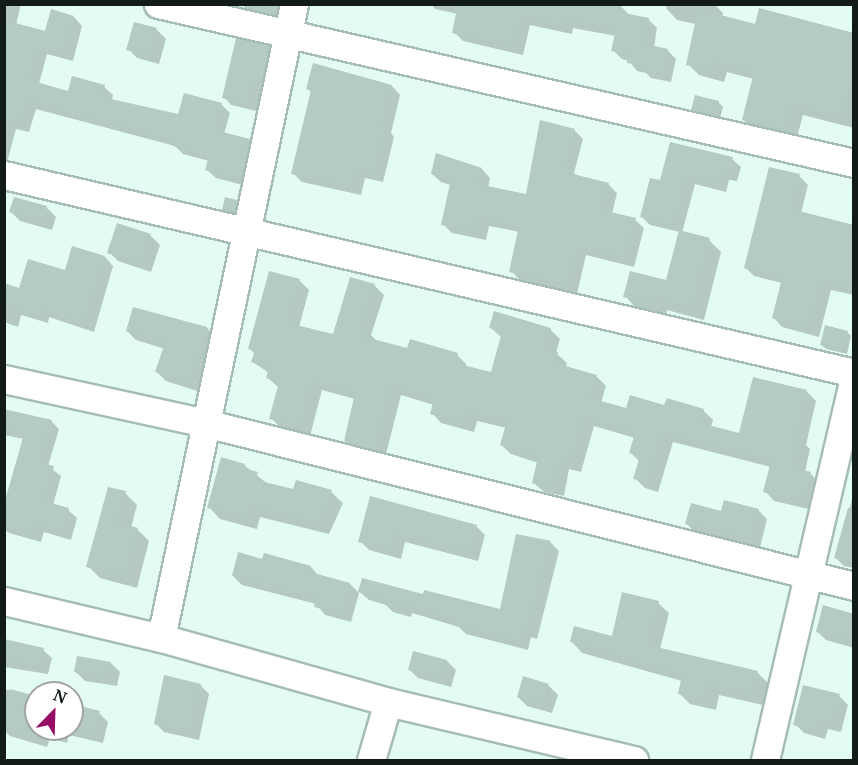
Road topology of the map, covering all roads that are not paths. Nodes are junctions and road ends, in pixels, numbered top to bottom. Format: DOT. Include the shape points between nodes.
graph roads {
  1 [pos="158,4"];
  2 [pos="294,4"];
  3 [pos="288,34"];
  4 [pos="854,163"];
  5 [pos="4,175"];
  6 [pos="246,233"];
  7 [pos="854,373"];
  8 [pos="4,379"];
  9 [pos="854,379"];
  10 [pos="205,423"];
  11 [pos="808,575"];
  12 [pos="854,586"];
  13 [pos="4,601"];
  14 [pos="161,638"];
  15 [pos="388,702"];
  16 [pos="371,760"];
  17 [pos="634,760"];
  18 [pos="765,760"];
  1 -- 3 [label="street"];
  2 -- 3 [label="street"];
  3 -- 4 [label="street"];
  3 -- 6 [label="street"];
  5 -- 6 [label="street"];
  6 -- 7 [label="street"];
  6 -- 10 [label="street"];
  8 -- 10 [label="street"];
  9 -- 11 [label="street"];
  10 -- 11 [label="street"];
  10 -- 14 [label="street"];
  11 -- 12 [label="street"];
  11 -- 18 [label="street"];
  13 -- 14 [label="street"];
  14 -- 15 [label="street"];
  15 -- 16 [label="street"];
  15 -- 17 [label="street"];
}
